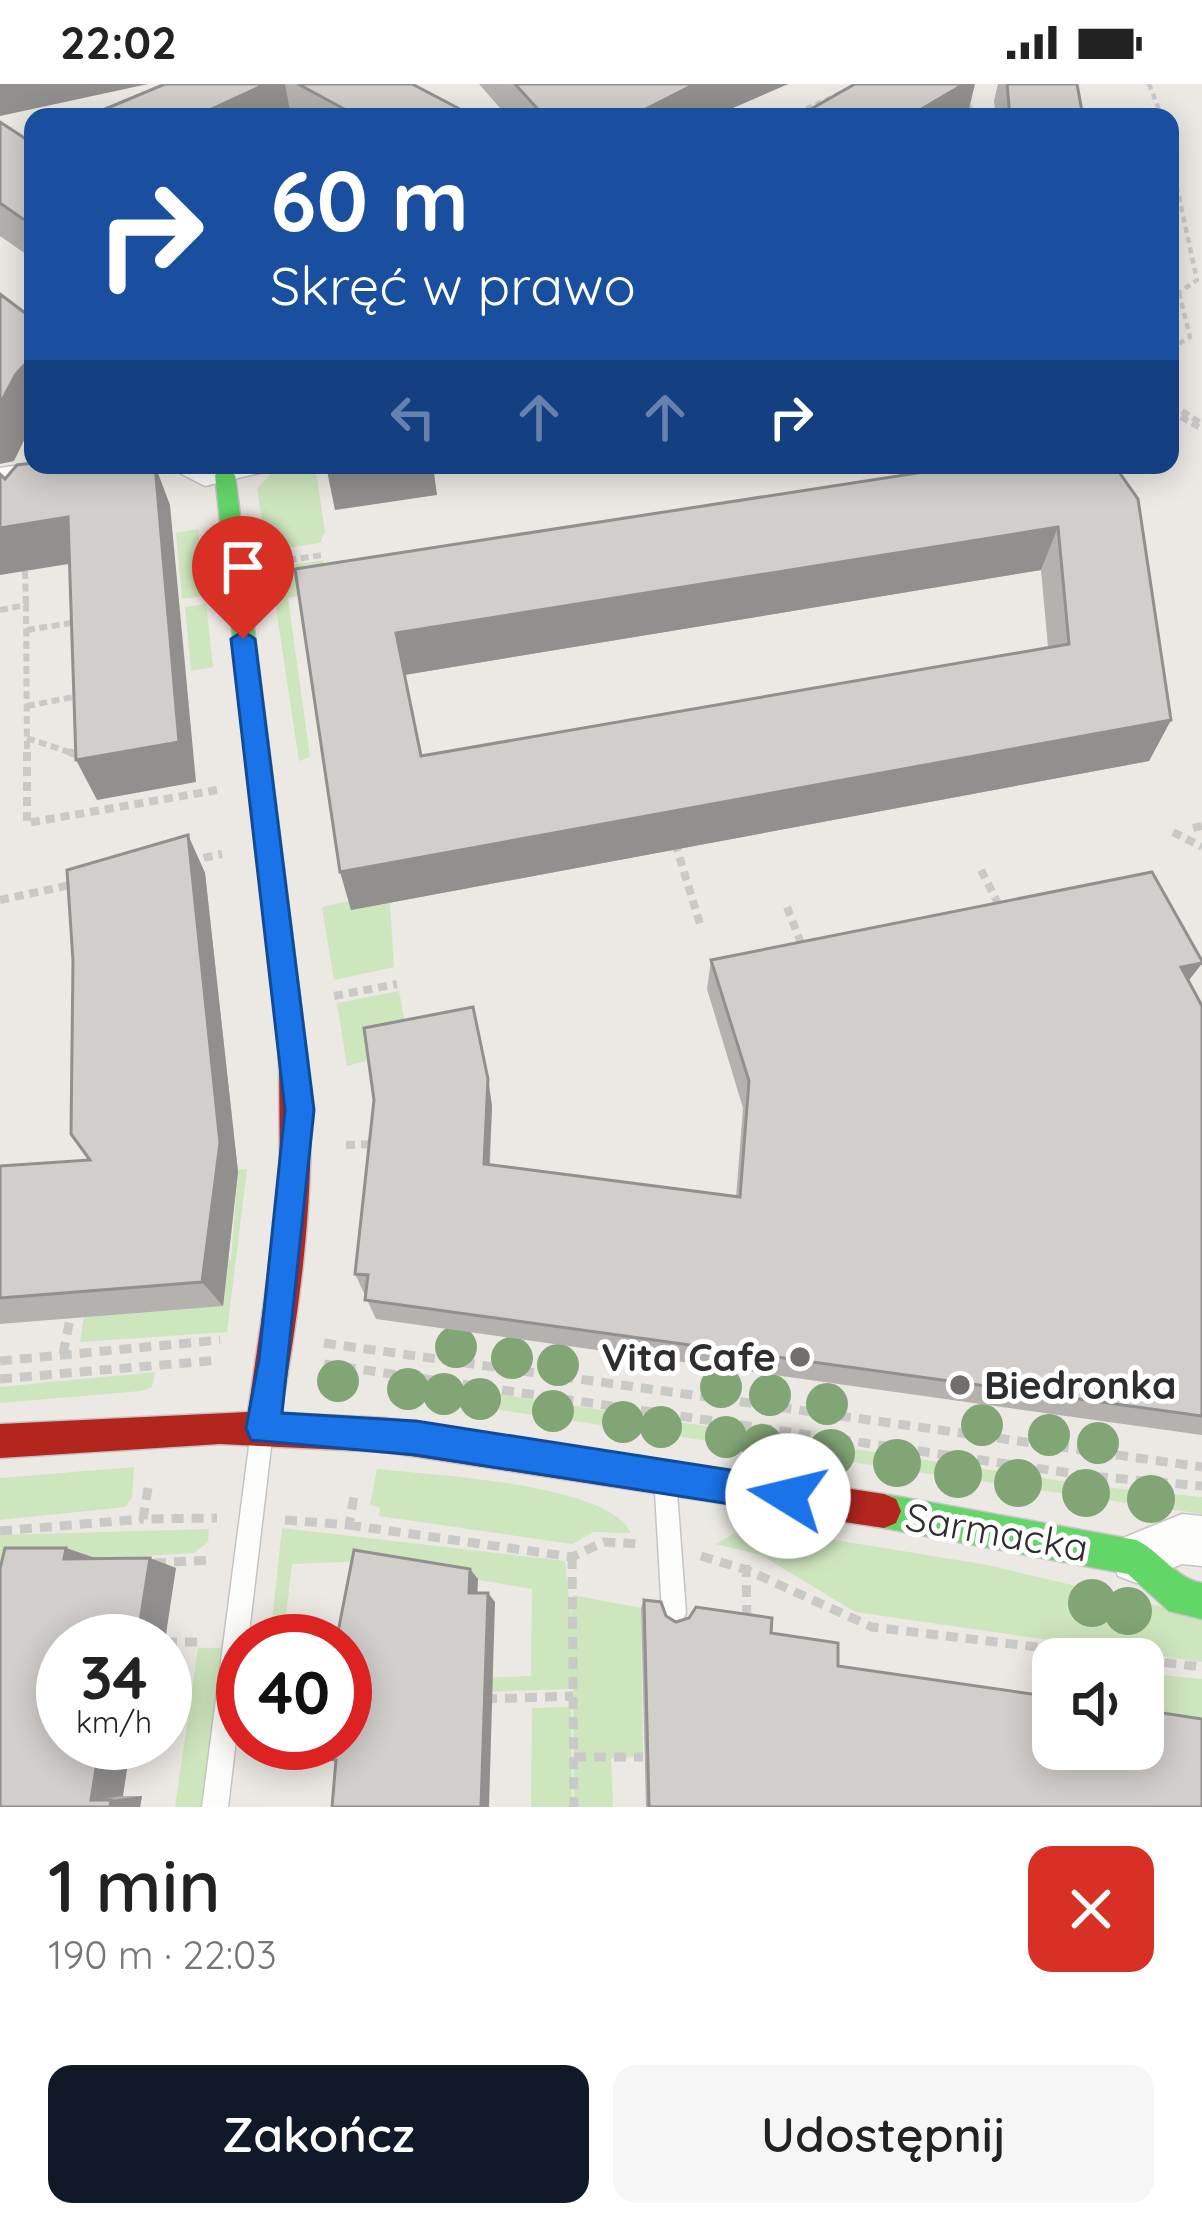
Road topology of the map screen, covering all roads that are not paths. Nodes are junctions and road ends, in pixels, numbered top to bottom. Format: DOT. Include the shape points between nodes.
graph roads {
  1 [pos="238,474"];
  2 [pos="262,1428"];
  3 [pos="0,1441"];
  4 [pos="665,1478"];
  5 [pos="1202,1541"];
  6 [pos="1136,1558"];
  7 [pos="1202,1601"];
  8 [pos="674,1612"];
  9 [pos="215,1807"];
  1 -- 2 [label="street" via="300,1110"];
  2 -- 3 [label="street, Sarmacka" via="114,1429"];
  2 -- 4 [label="street, Sarmacka" via="392,1435"];
  2 -- 9 [label="lane"];
  4 -- 6 [label="street, Sarmacka"];
  4 -- 8 [label="lane"];
  5 -- 6 [label="street, Sarmacka" via="1182,1539"];
  6 -- 7 [label="street, Sarmacka" via="1182,1598"];
}
